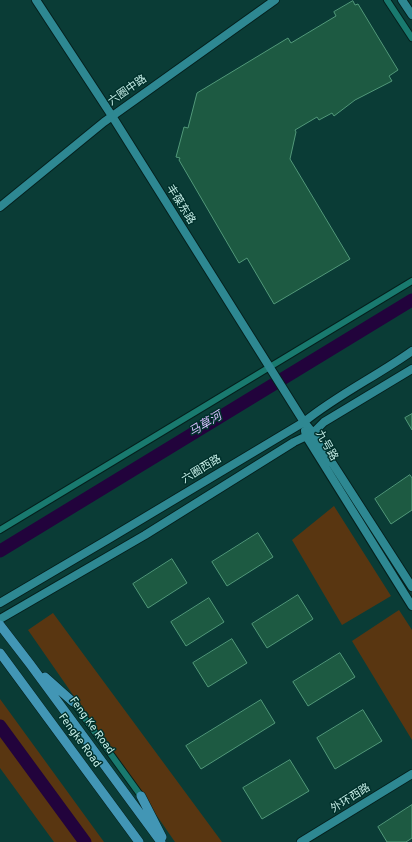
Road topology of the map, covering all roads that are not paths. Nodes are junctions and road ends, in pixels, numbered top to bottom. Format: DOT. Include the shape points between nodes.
graph roads {
  1 [pos="36,0"];
  2 [pos="275,0"];
  3 [pos="387,0"];
  4 [pos="402,0"];
  5 [pos="412,15"];
  6 [pos="412,38"];
  7 [pos="112,116"];
  8 [pos="0,207"];
  9 [pos="412,281"];
  10 [pos="412,351"];
  11 [pos="412,368"];
  12 [pos="270,369"];
  13 [pos="304,422"];
  14 [pos="309,434"];
  15 [pos="0,530"];
  16 [pos="412,587"];
  17 [pos="0,603"];
  18 [pos="412,606"];
  19 [pos="0,619"];
  20 [pos="0,624"];
  21 [pos="0,653"];
  22 [pos="30,664"];
  23 [pos="73,702"];
  24 [pos="412,774"];
  25 [pos="141,796"];
  26 [pos="139,842"];
  27 [pos="162,842"];
  28 [pos="301,842"];
  1 -- 7 [label="street, 丰葆东路"];
  2 -- 7 [label="street, 六圈中路"];
  3 -- 6 [label="street"];
  4 -- 5 [label="street"];
  7 -- 8 [label="street, 六圈中路"];
  7 -- 12 [label="street, 丰葆东路"];
  9 -- 12 [label="street"];
  10 -- 13 [label="street, 六圈西路"];
  11 -- 14 [label="street" via="324,422"];
  12 -- 13 [label="street, 丰葆东路"];
  12 -- 15 [label="street"];
  13 -- 14 [label="street, 九号路"];
  13 -- 17 [label="street, 六圈西路"];
  14 -- 16 [label="street, 九号路"];
  14 -- 18 [label="street, 九号路"];
  14 -- 19 [label="street" via="145,535"];
  20 -- 22 [label="main road, Feng Ke Road"];
  21 -- 26 [label="main road, Fengke Road"];
  22 -- 23 [label="main road"];
  22 -- 27 [label="main road, Feng Ke Road"];
  23 -- 25 [label="street"];
  24 -- 28 [label="street, 外环西路"];
  25 -- 27 [label="main road" via="159,830"];
}
